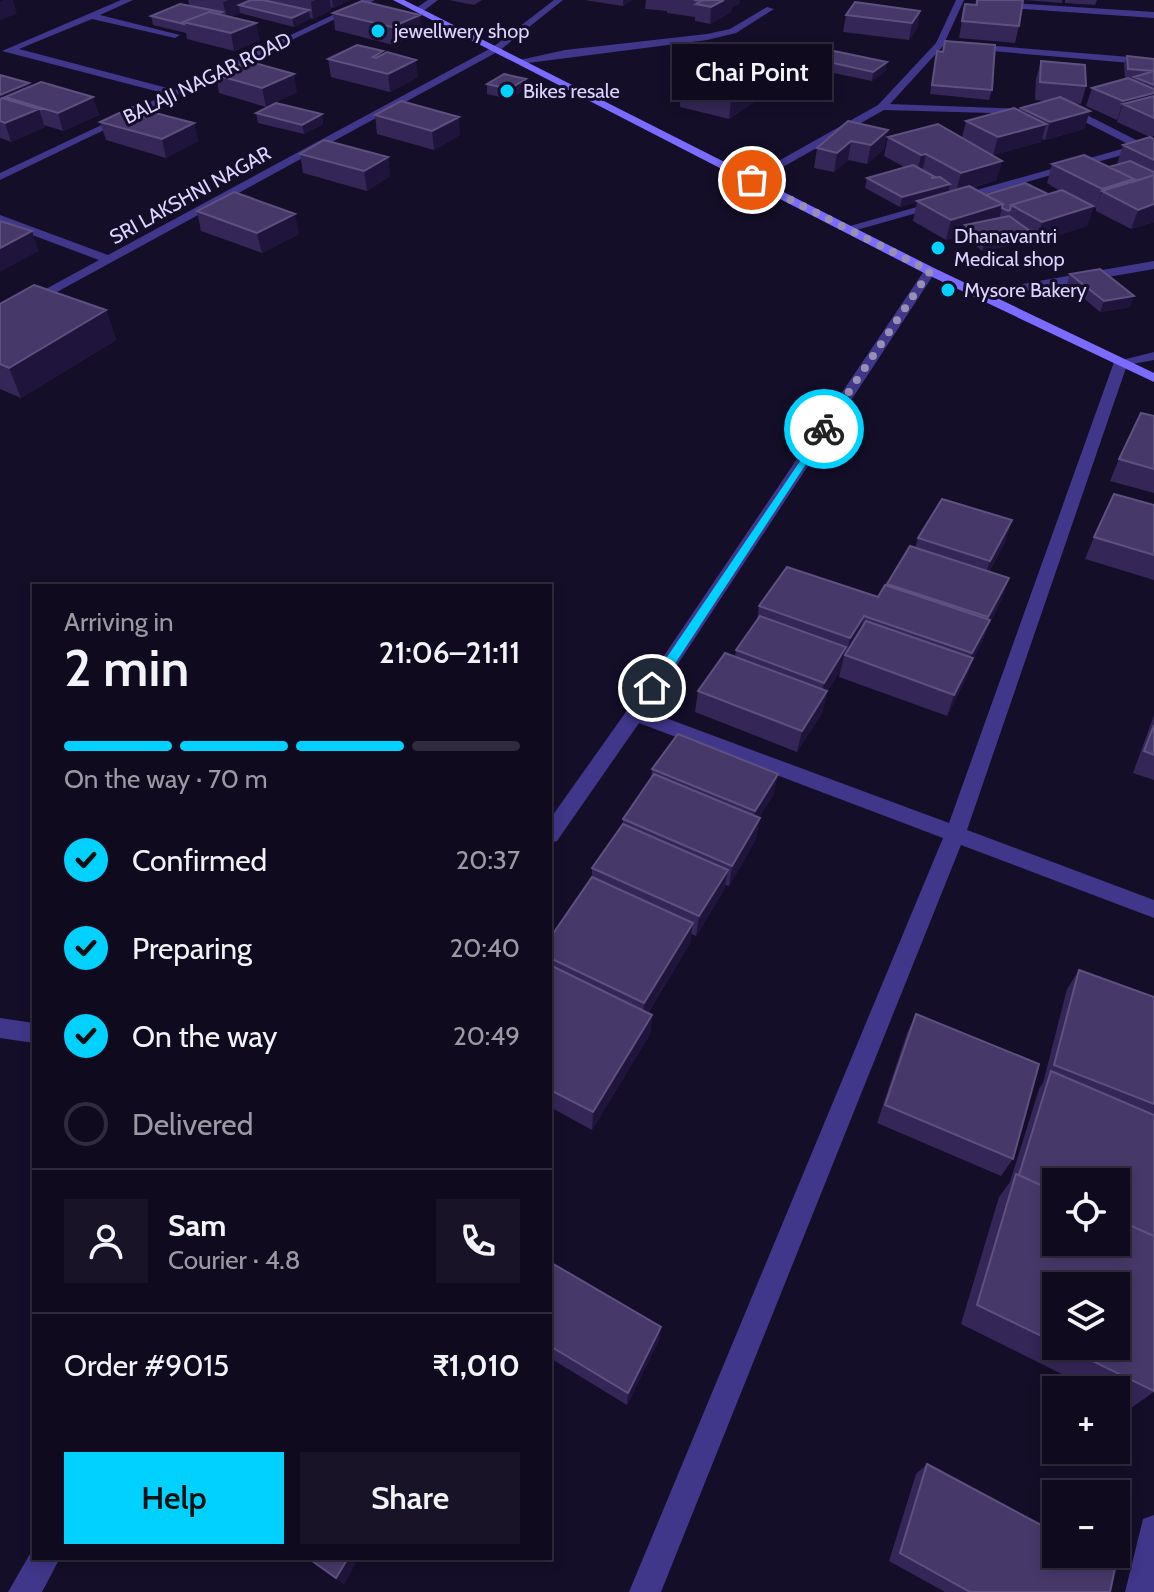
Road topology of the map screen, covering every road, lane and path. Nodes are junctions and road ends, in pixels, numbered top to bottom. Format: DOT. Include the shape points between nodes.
graph roads {
  1 [pos="129,0"];
  2 [pos="371,0"];
  3 [pos="397,0"];
  4 [pos="434,0"];
  5 [pos="559,0"];
  6 [pos="1112,0"];
  7 [pos="960,1"];
  8 [pos="975,3"];
  9 [pos="991,4"];
  10 [pos="770,9"];
  11 [pos="419,10"];
  12 [pos="1113,13"];
  13 [pos="1154,15"];
  14 [pos="91,16"];
  15 [pos="175,35"];
  16 [pos="940,44"];
  17 [pos="496,49"];
  18 [pos="11,50"];
  19 [pos="0,54"];
  20 [pos="520,61"];
  21 [pos="1154,62"];
  22 [pos="176,93"];
  23 [pos="882,107"];
  24 [pos="1032,112"];
  25 [pos="1047,113"];
  26 [pos="1154,143"];
  27 [pos="1140,147"];
  28 [pos="1154,153"];
  29 [pos="0,177"];
  30 [pos="752,180"];
  31 [pos="0,219"];
  32 [pos="849,228"];
  33 [pos="109,260"];
  34 [pos="1154,265"];
  35 [pos="930,271"];
  36 [pos="982,295"];
  37 [pos="0,319"];
  38 [pos="1154,356"];
  39 [pos="1121,362"];
  40 [pos="1154,378"];
  41 [pos="635,714"];
  42 [pos="552,832"];
  43 [pos="955,835"];
  44 [pos="1154,909"];
  45 [pos="0,1028"];
  46 [pos="32,1033"];
  47 [pos="1154,1530"];
  48 [pos="44,1560"];
  49 [pos="24,1592"];
  50 [pos="645,1592"];
  51 [pos="1141,1592"];
  1 -- 14 [label="street"];
  2 -- 22 [label="street, BALAJI NAGAR ROAD"];
  3 -- 11 [label="street"];
  4 -- 11 [label="street"];
  5 -- 17 [label="street, SRI LAKSHNI NAGAR"];
  6 -- 12 [label="street"];
  7 -- 8 [label="street"];
  7 -- 16 [label="street"];
  9 -- 12 [label="street"];
  10 -- 20 [label="street" via="733,31 707,37"];
  11 -- 17 [label="street"];
  12 -- 13 [label="street"];
  14 -- 15 [label="street"];
  14 -- 18 [label="street"];
  16 -- 21 [label="street"];
  16 -- 23 [label="street"];
  17 -- 20 [label="street"];
  17 -- 33 [label="street, SRI LAKSHNI NAGAR"];
  18 -- 19 [label="street"];
  18 -- 22 [label="street"];
  20 -- 30 [label="street"];
  22 -- 29 [label="street, BALAJI NAGAR ROAD"];
  23 -- 24 [label="street"];
  23 -- 30 [label="street"];
  25 -- 27 [label="street" via="1077,114"];
  26 -- 27 [label="street"];
  27 -- 28 [label="street"];
  27 -- 32 [label="street"];
  30 -- 32 [label="street"];
  31 -- 33 [label="street"];
  32 -- 35 [label="street"];
  33 -- 37 [label="street, SRI LAKSHNI NAGAR"];
  34 -- 36 [label="street"];
  35 -- 36 [label="street"];
  35 -- 41 [label="street"];
  36 -- 39 [label="street"];
  38 -- 39 [label="street"];
  39 -- 40 [label="street"];
  39 -- 43 [label="street"];
  41 -- 42 [label="street"];
  41 -- 43 [label="street"];
  43 -- 44 [label="street"];
  43 -- 50 [label="street"];
  45 -- 46 [label="street"];
  47 -- 51 [label="street"];
  48 -- 49 [label="street"];
}
